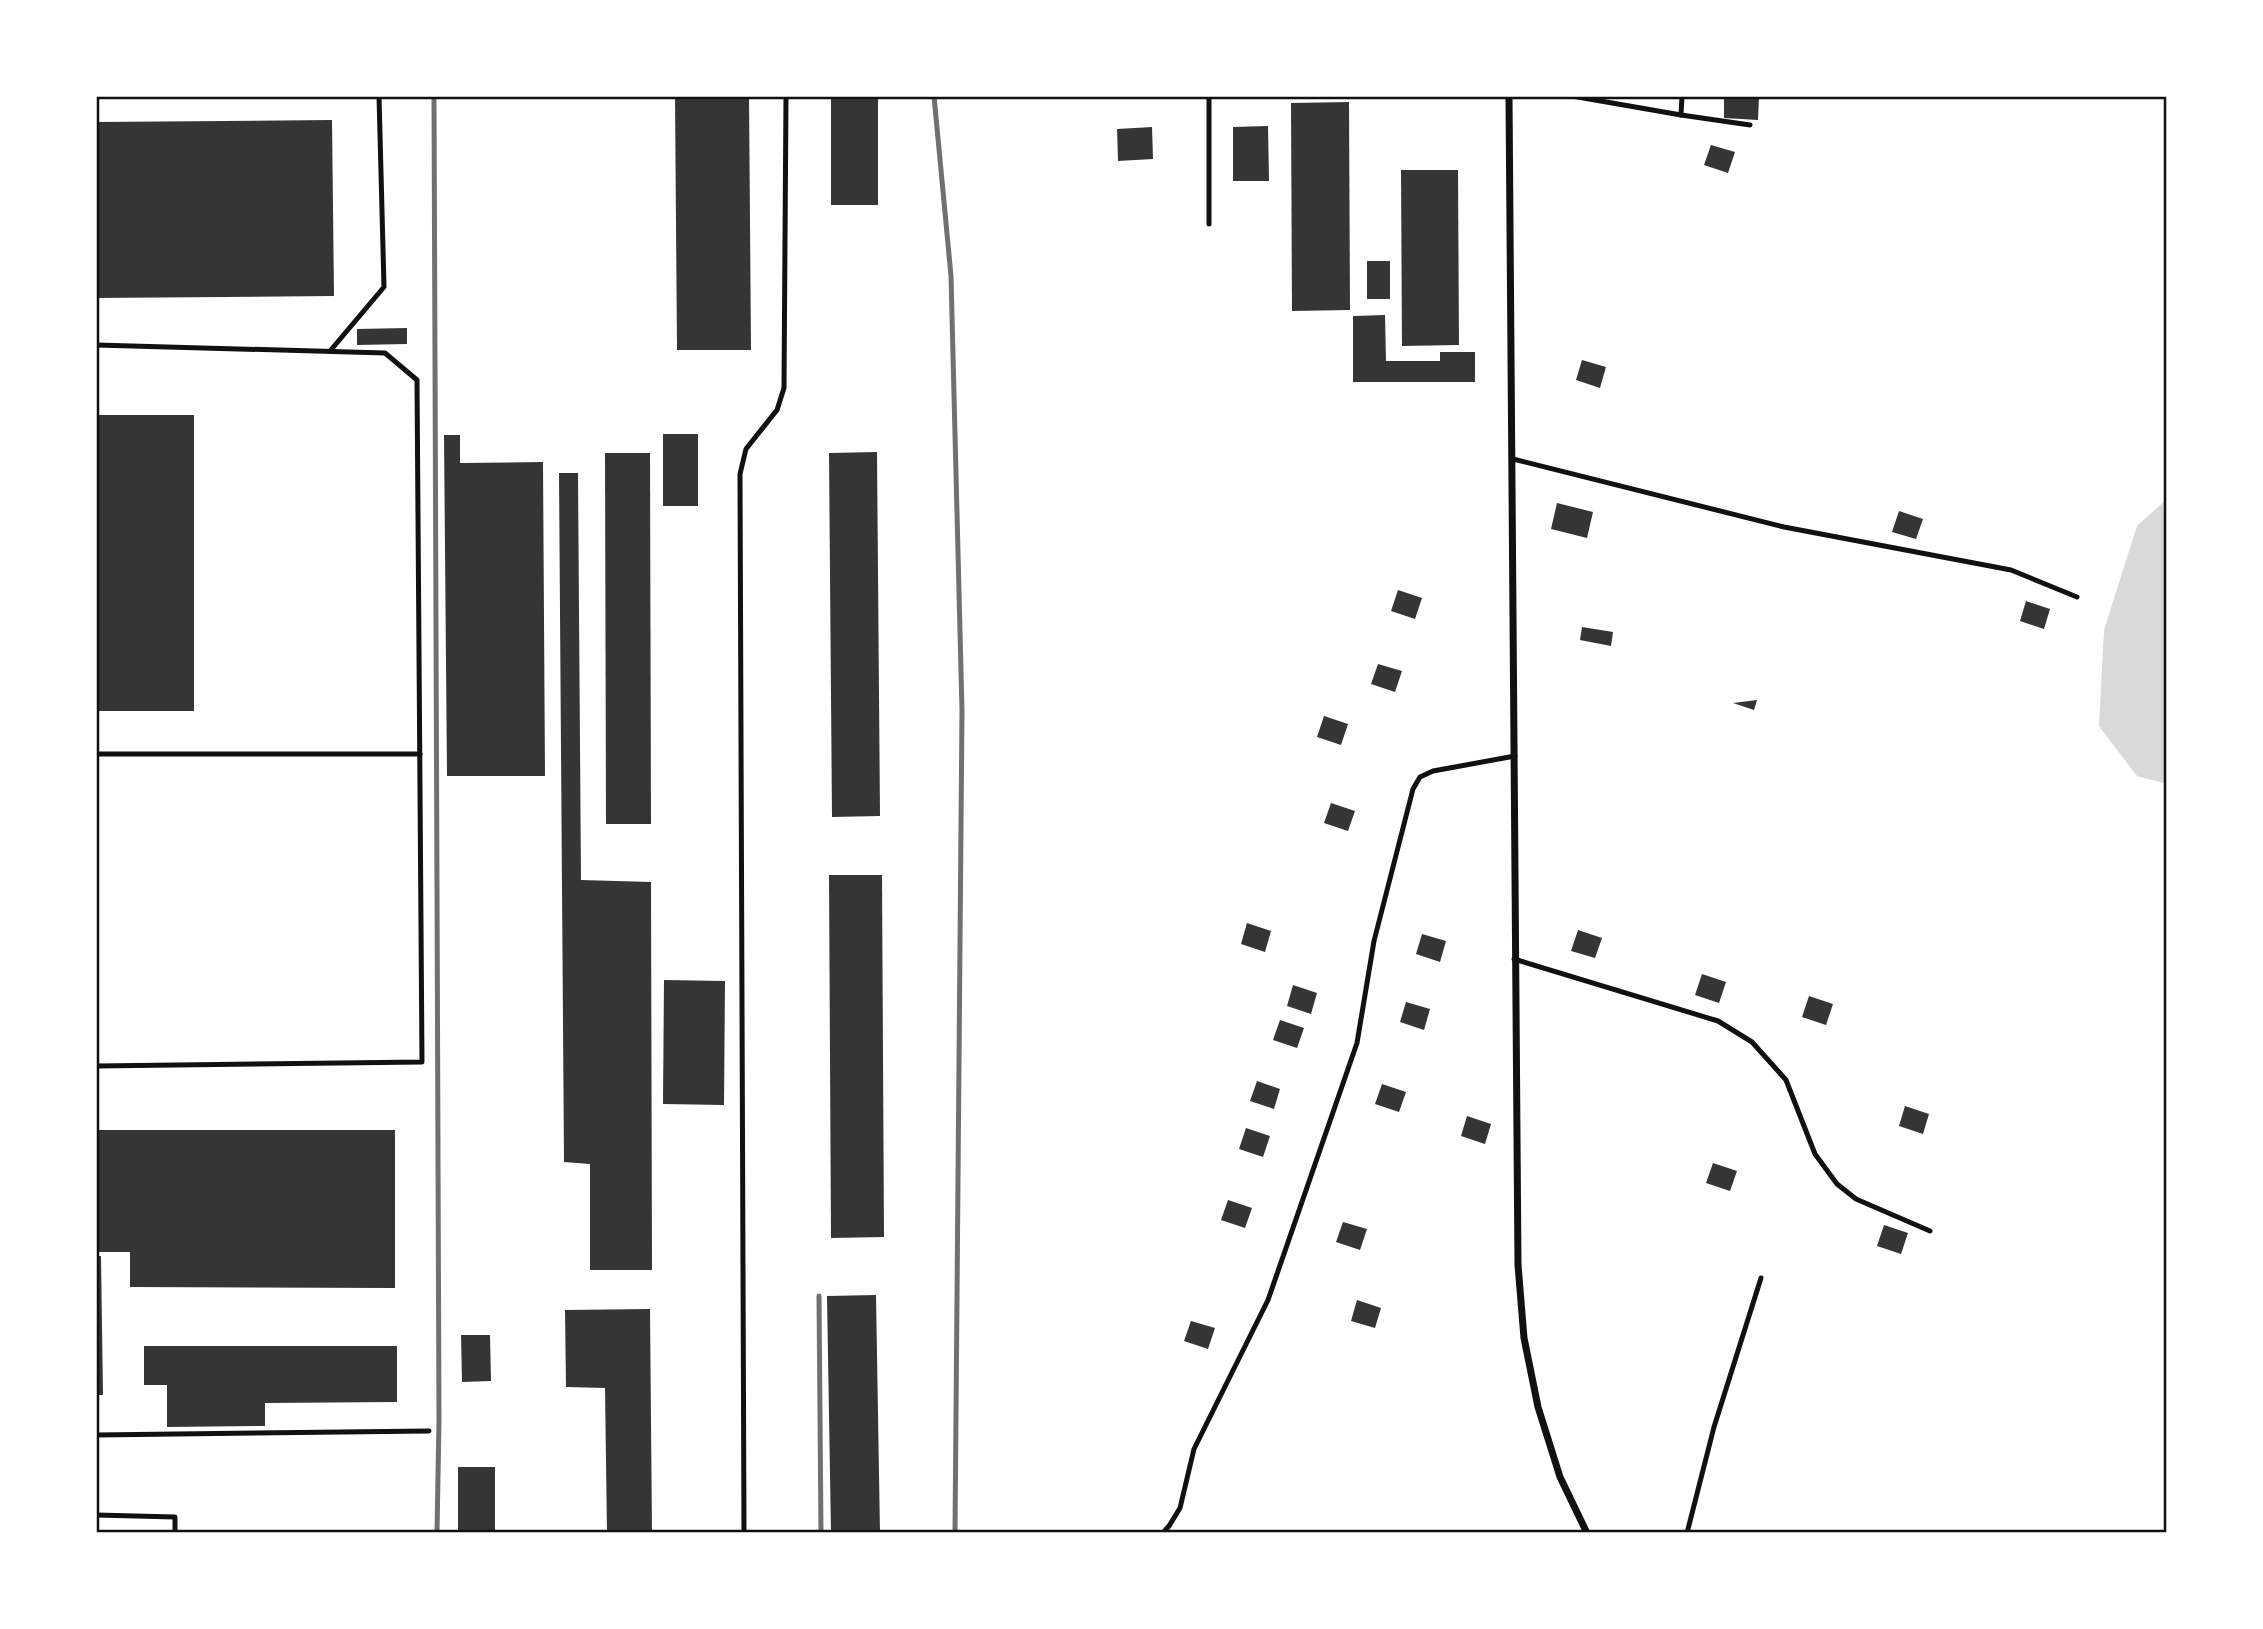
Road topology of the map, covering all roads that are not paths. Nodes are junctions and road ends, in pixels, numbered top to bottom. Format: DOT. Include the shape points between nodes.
graph roads {
  1 [pos="379,96"];
  2 [pos="786,96"];
  3 [pos="1209,96"];
  4 [pos="1509,96"];
  5 [pos="1572,96"];
  6 [pos="1682,96"];
  7 [pos="1681,115"];
  8 [pos="1750,125"];
  9 [pos="1209,224"];
  10 [pos="96,345"];
  11 [pos="330,351"];
  12 [pos="1513,459"];
  13 [pos="2077,597"];
  14 [pos="96,754"];
  15 [pos="420,754"];
  16 [pos="1515,755"];
  17 [pos="1514,959"];
  18 [pos="96,1066"];
  19 [pos="1930,1231"];
  20 [pos="1761,1278"];
  21 [pos="429,1431"];
  22 [pos="96,1435"];
  23 [pos="96,1515"];
  24 [pos="175,1533"];
  25 [pos="744,1533"];
  26 [pos="1163,1533"];
  27 [pos="1587,1533"];
  28 [pos="1687,1533"];
  1 -- 11 [label="lane" via="384,287"];
  2 -- 25 [label="lane" via="784,388 777,410 746,449 740,474"];
  3 -- 9 [label="lane"];
  4 -- 12 [label="street"];
  5 -- 7 [label="lane"];
  6 -- 7 [label="lane"];
  7 -- 8 [label="lane"];
  10 -- 11 [label="lane"];
  11 -- 15 [label="lane" via="385,353 417,380"];
  12 -- 13 [label="lane" via="1784,527 2011,570"];
  12 -- 16 [label="street"];
  14 -- 15 [label="lane"];
  15 -- 18 [label="lane" via="422,1062"];
  16 -- 17 [label="street"];
  16 -- 26 [label="lane" via="1433,771 1420,777 1413,789 1374,942 1357,1043 1268,1300 1194,1449 1180,1508"];
  17 -- 19 [label="lane" via="1718,1021 1752,1042 1786,1080 1815,1154 1837,1184 1856,1199"];
  17 -- 27 [label="street" via="1518,1265 1524,1338 1538,1407 1560,1477"];
  20 -- 28 [label="lane" via="1714,1427"];
  21 -- 22 [label="lane"];
  23 -- 24 [label="lane" via="175,1517"];
}
